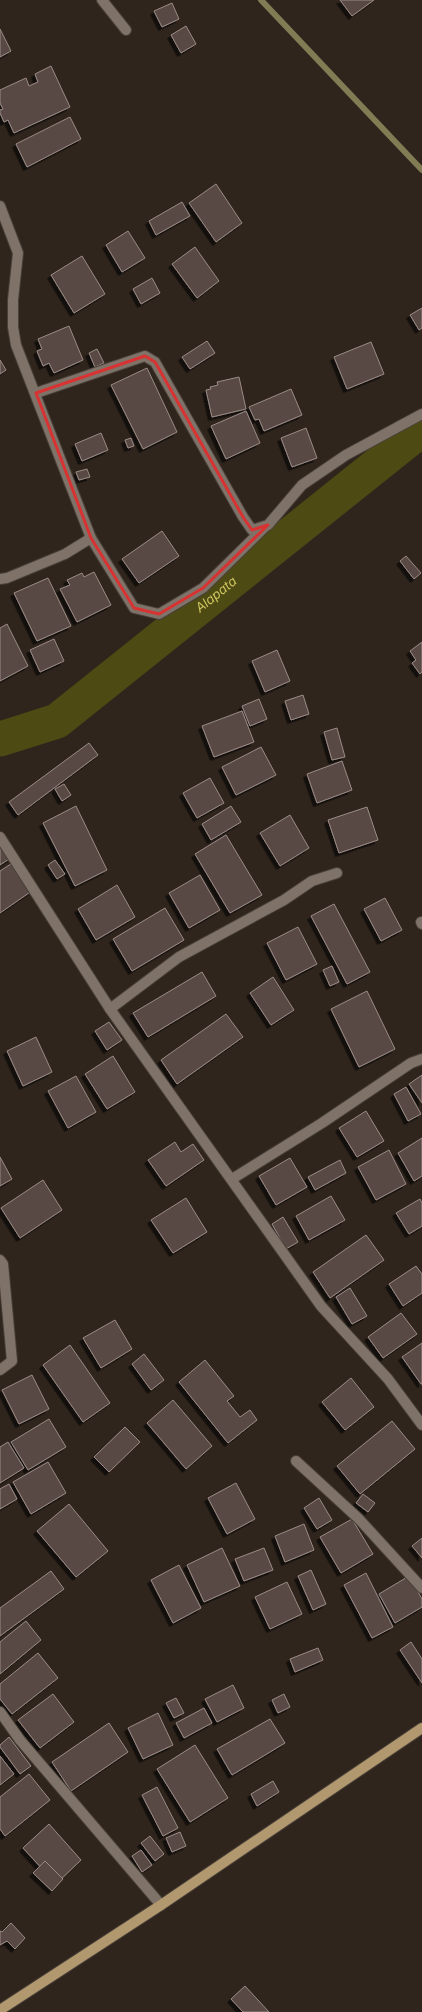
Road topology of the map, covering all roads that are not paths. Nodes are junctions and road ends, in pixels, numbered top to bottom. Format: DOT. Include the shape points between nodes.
graph roads {
  1 [pos="102,0"];
  2 [pos="126,30"];
  3 [pos="0,206"];
  4 [pos="36,393"];
  5 [pos="422,414"];
  6 [pos="268,525"];
  7 [pos="91,538"];
  8 [pos="0,579"];
  9 [pos="0,837"];
  10 [pos="337,873"];
  11 [pos="110,1009"];
  12 [pos="422,1059"];
  13 [pos="232,1179"];
  14 [pos="0,1260"];
  15 [pos="0,1370"];
  16 [pos="422,1425"];
  17 [pos="296,1461"];
  18 [pos="422,1588"];
  19 [pos="0,1712"];
  20 [pos="422,1728"];
  21 [pos="161,1905"];
  22 [pos="0,2010"];
  1 -- 2 [label="street"];
  3 -- 4 [label="street" via="18,253 13,300 16,344"];
  4 -- 6 [label="street" via="145,356 155,362 252,530"];
  4 -- 7 [label="street"];
  5 -- 6 [label="street" via="346,455 302,485"];
  6 -- 7 [label="street" via="203,588 159,614 134,608"];
  7 -- 8 [label="street" via="65,554"];
  9 -- 11 [label="street"];
  10 -- 11 [label="street" via="312,881 284,900 179,957"];
  11 -- 13 [label="street"];
  12 -- 13 [label="street" via="411,1063"];
  13 -- 16 [label="street" via="321,1306 388,1379"];
  14 -- 15 [label="street" via="3,1264 12,1361"];
  17 -- 18 [label="street" via="359,1519"];
  19 -- 21 [label="street" via="20,1740"];
  20 -- 21 [label="main road"];
  21 -- 22 [label="main road"];
}
